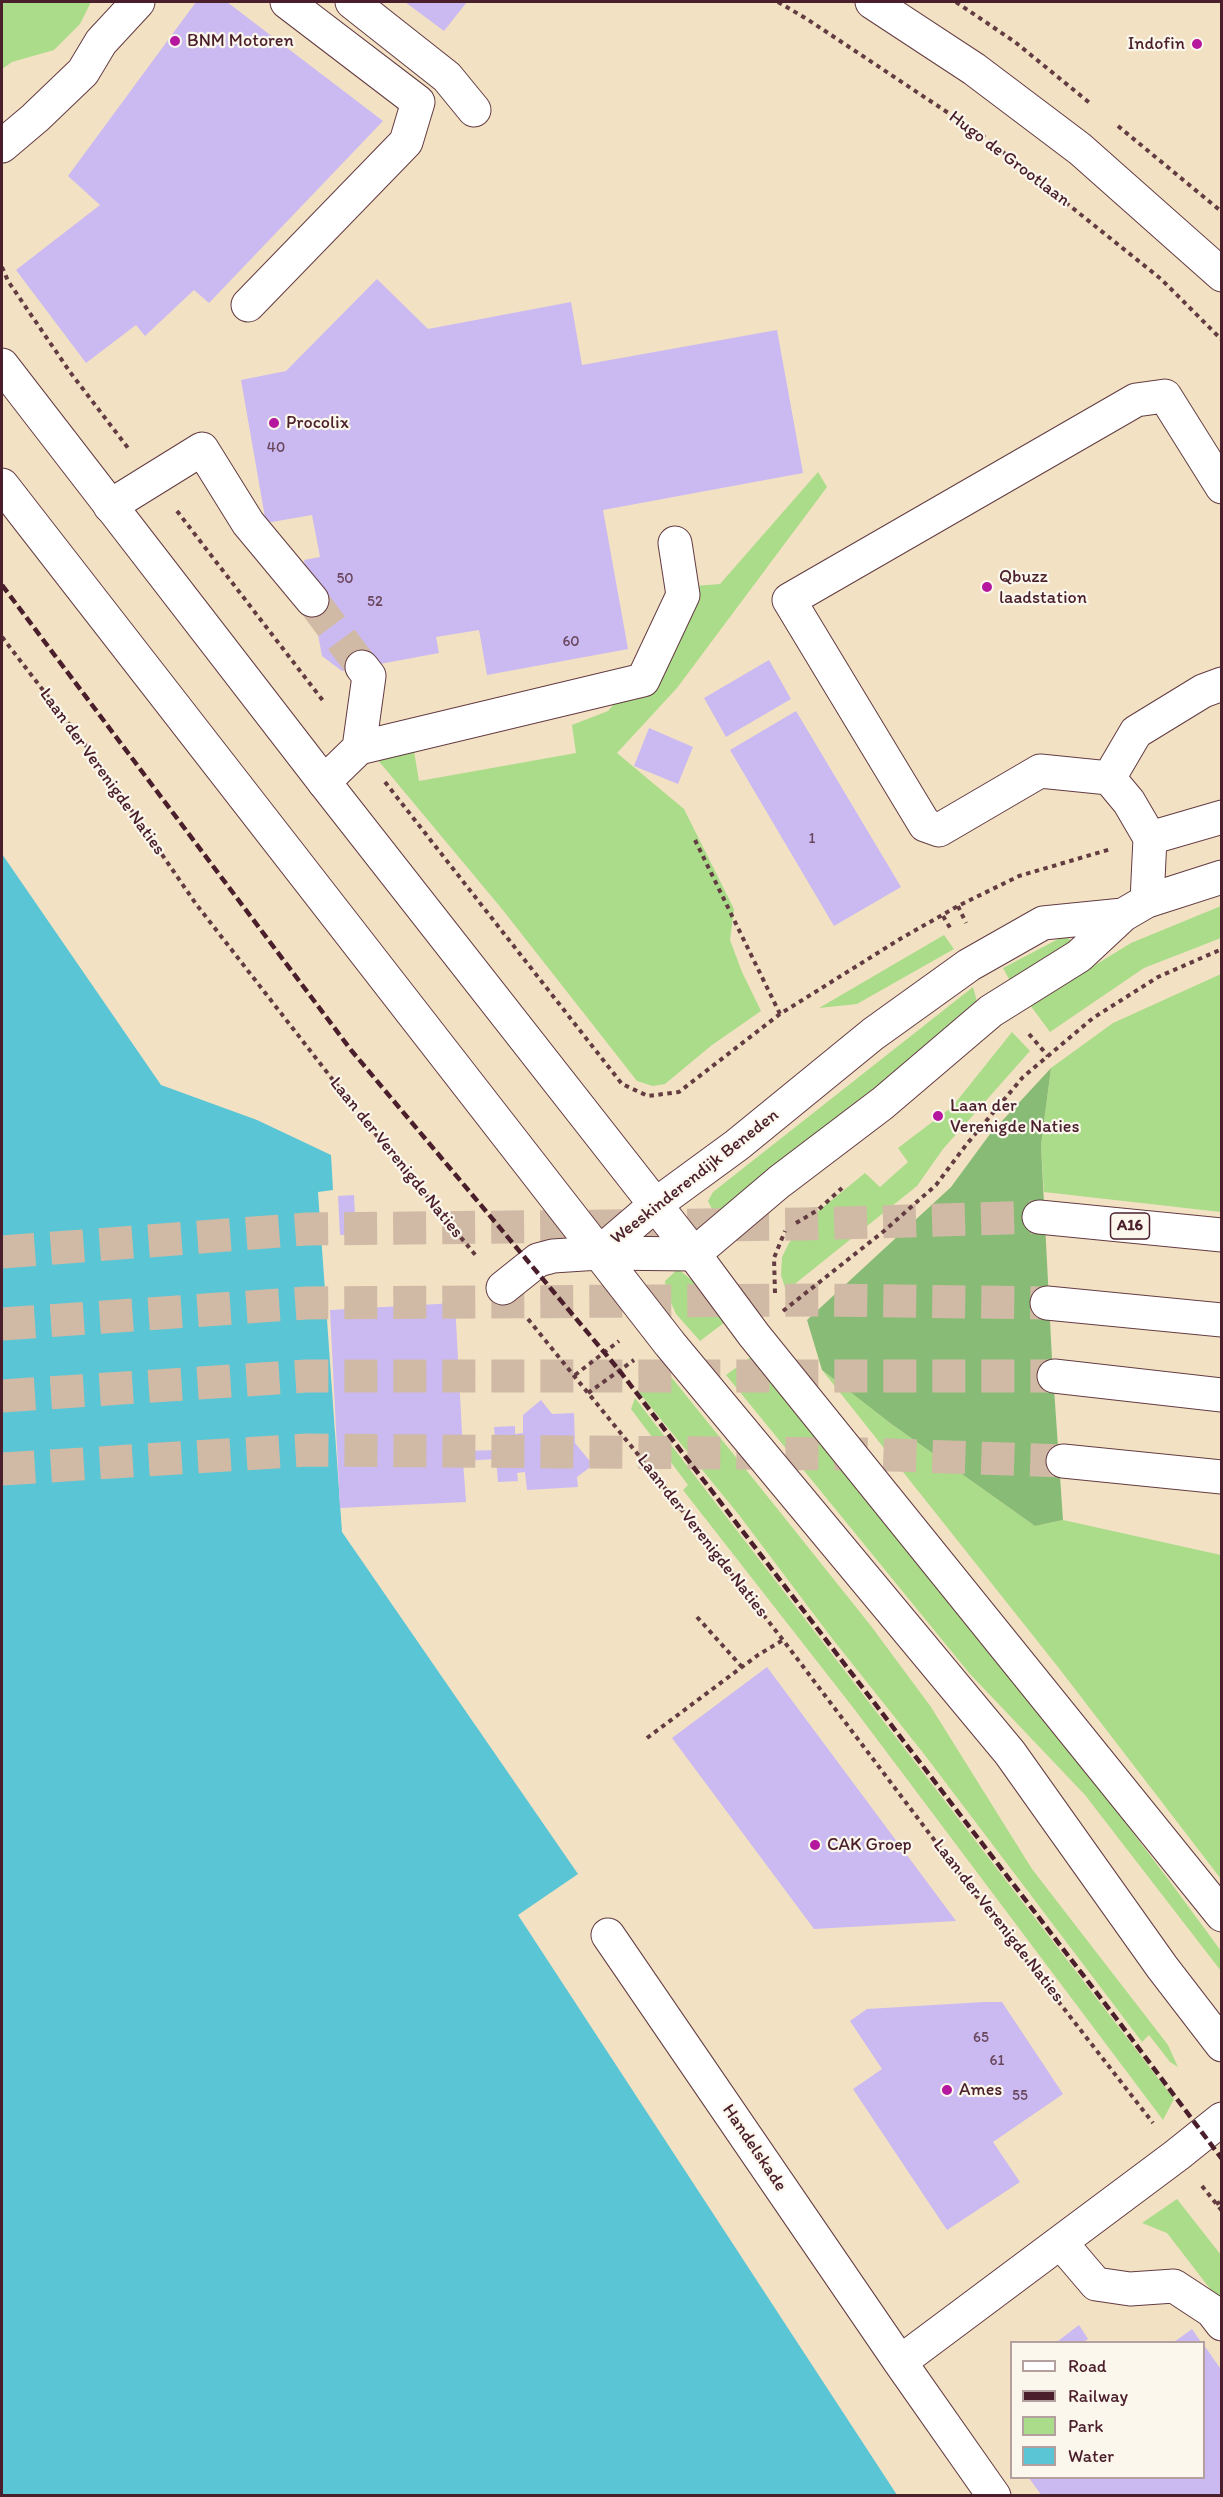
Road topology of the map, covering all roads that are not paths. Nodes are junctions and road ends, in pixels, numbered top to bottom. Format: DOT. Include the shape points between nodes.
graph roads {
  1 [pos="287,2"];
  2 [pos="352,2"];
  3 [pos="872,2"];
  4 [pos="129,6"];
  5 [pos="474,110"];
  6 [pos="2,146"];
  7 [pos="1221,275"];
  8 [pos="248,305"];
  9 [pos="2,365"];
  10 [pos="2,485"];
  11 [pos="1221,487"];
  12 [pos="110,506"];
  13 [pos="675,543"];
  14 [pos="312,600"];
  15 [pos="363,667"];
  16 [pos="1221,684"];
  17 [pos="359,748"];
  18 [pos="1109,778"];
  19 [pos="324,782"];
  20 [pos="1221,817"];
  21 [pos="1150,838"];
  22 [pos="1221,877"];
  23 [pos="1135,908"];
  24 [pos="655,1205"];
  25 [pos="1038,1217"];
  26 [pos="1221,1235"];
  27 [pos="599,1253"];
  28 [pos="694,1254"];
  29 [pos="503,1288"];
  30 [pos="1047,1303"];
  31 [pos="1221,1320"];
  32 [pos="1054,1376"];
  33 [pos="1221,1395"];
  34 [pos="1063,1461"];
  35 [pos="1221,1477"];
  36 [pos="1221,1915"];
  37 [pos="608,1935"];
  38 [pos="1221,2045"];
  39 [pos="1221,2119"];
  40 [pos="1061,2243"];
  41 [pos="1221,2324"];
  42 [pos="900,2362"];
  43 [pos="994,2496"];
  1 -- 8 [label="main road" via="418,102 406,142"];
  2 -- 5 [label="main road" via="447,77"];
  3 -- 7 [label="main road" via="974,69 1080,149"];
  4 -- 6 [label="main road" via="83,72"];
  9 -- 12 [label="main road"];
  10 -- 27 [label="main road"];
  11 -- 18 [label="main road" via="1165,396 1136,400 789,600 925,825 939,830 1040,771"];
  12 -- 14 [label="main road" via="202,449 248,523"];
  12 -- 19 [label="main road"];
  13 -- 17 [label="main road" via="683,595 643,680"];
  15 -- 17 [label="main road" via="369,676"];
  16 -- 18 [label="main road" via="1136,732"];
  17 -- 19 [label="main road"];
  18 -- 21 [label="main road"];
  19 -- 24 [label="main road"];
  20 -- 21 [label="main road"];
  21 -- 23 [label="main road"];
  22 -- 23 [label="main road, Weeskinderendijk Beneden"];
  23 -- 24 [label="main road, Weeskinderendijk Beneden" via="1043,923 969,964"];
  23 -- 28 [label="main road, Weeskinderendijk Beneden" via="1079,956 991,1011"];
  24 -- 27 [label="main road, Weeskinderendijk Beneden"];
  24 -- 28 [label="main road"];
  25 -- 26 [label="main road, A16"];
  27 -- 28 [label="main road, Weeskinderendijk Beneden"];
  27 -- 29 [label="main road" via="538,1260"];
  27 -- 38 [label="main road" via="1010,1753"];
  28 -- 36 [label="main road" via="754,1335"];
  30 -- 31 [label="main road"];
  32 -- 33 [label="main road"];
  34 -- 35 [label="main road"];
  37 -- 42 [label="main road, Handelskade"];
  39 -- 40 [label="main road"];
  40 -- 41 [label="main road" via="1096,2284 1131,2289 1174,2286 1212,2311"];
  40 -- 42 [label="main road"];
  42 -- 43 [label="main road, Handelskade"];
}
